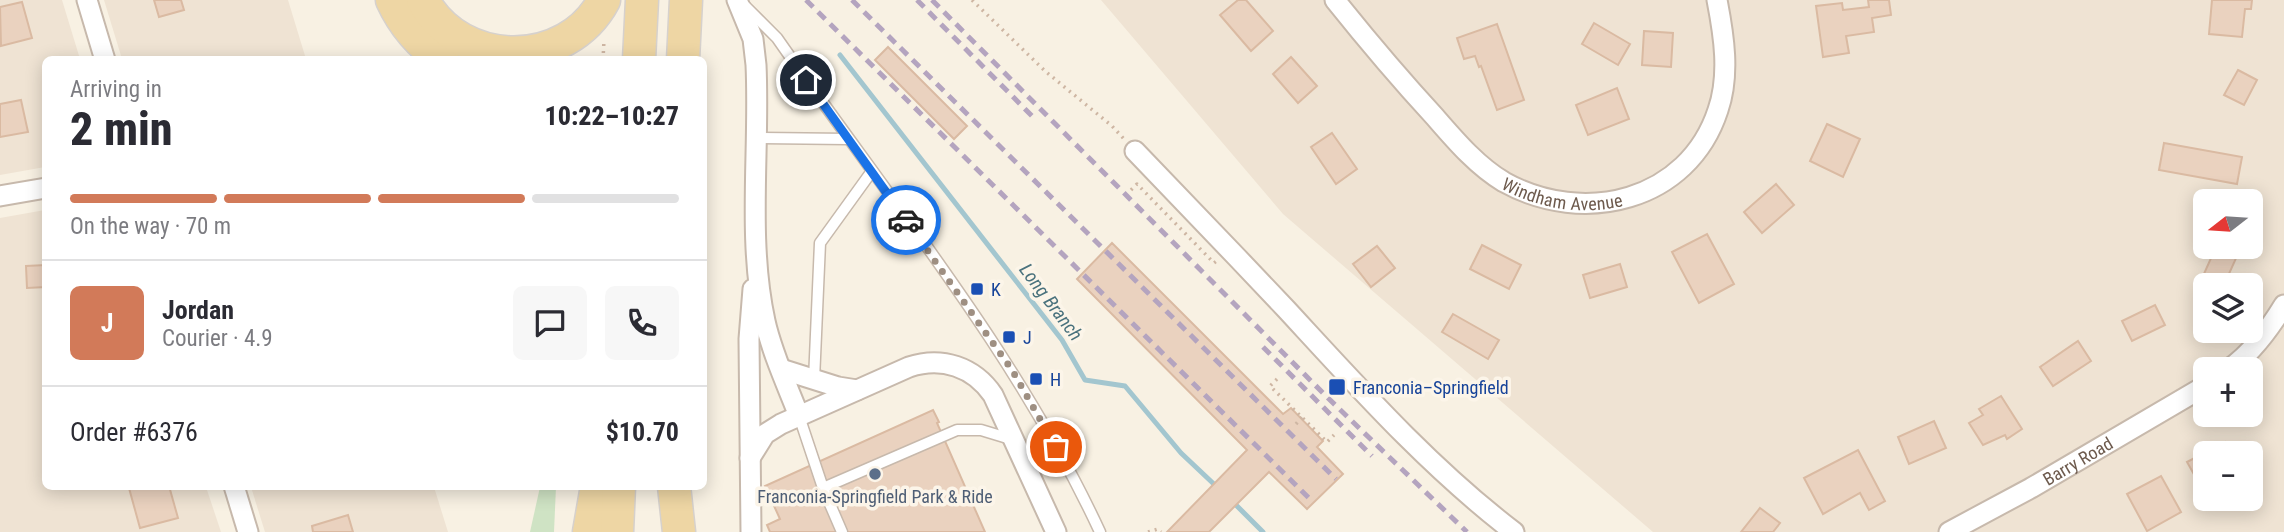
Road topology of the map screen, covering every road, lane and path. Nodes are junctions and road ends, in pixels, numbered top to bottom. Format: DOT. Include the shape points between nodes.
graph roads {
  1 [pos="87,0"];
  2 [pos="392,0"];
  3 [pos="423,0"];
  4 [pos="604,0"];
  5 [pos="642,0"];
  6 [pos="685,0"];
  7 [pos="738,0"];
  8 [pos="972,0"];
  9 [pos="1335,0"];
  10 [pos="1717,0"];
  11 [pos="104,56"];
  12 [pos="438,56"];
  13 [pos="639,56"];
  14 [pos="683,56"];
  15 [pos="757,138"];
  16 [pos="848,139"];
  17 [pos="1135,150"];
  18 [pos="872,171"];
  19 [pos="42,189"];
  20 [pos="0,196"];
  21 [pos="757,260"];
  22 [pos="2284,304"];
  23 [pos="2243,357"];
  24 [pos="781,369"];
  25 [pos="1278,379"];
  26 [pos="814,380"];
  27 [pos="857,390"];
  28 [pos="2193,393"];
  29 [pos="799,416"];
  30 [pos="1302,417"];
  31 [pos="1296,424"];
  32 [pos="1334,435"];
  33 [pos="1014,440"];
  34 [pos="750,458"];
  35 [pos="823,488"];
  36 [pos="235,490"];
  37 [pos="596,490"];
  38 [pos="619,490"];
  39 [pos="662,490"];
  40 [pos="674,490"];
  41 [pos="247,532"];
  42 [pos="589,532"];
  43 [pos="617,532"];
  44 [pos="660,532"];
  45 [pos="679,532"];
  46 [pos="751,532"];
  47 [pos="842,532"];
  48 [pos="1056,532"];
  49 [pos="1100,532"];
  50 [pos="1148,532"];
  51 [pos="1161,532"];
  52 [pos="1514,532"];
  53 [pos="1949,532"];
  1 -- 11 [label="street"];
  2 -- 12 [label="main road" via="418,39"];
  3 -- 4 [label="main road" via="448,29 473,45 521,54 547,48 574,34"];
  5 -- 13 [label="main road"];
  6 -- 14 [label="main road"];
  7 -- 15 [label="street" via="755,51"];
  7 -- 16 [label="lane" via="777,38"];
  8 -- 17 [label="path"];
  9 -- 10 [label="street, Windham Avenue" via="1459,144 1487,170 1530,194 1573,204 1635,195 1661,183 1698,150 1719,108 1724,76"];
  15 -- 16 [label="lane"];
  15 -- 21 [label="street"];
  16 -- 18 [label="lane"];
  17 -- 52 [label="street" via="1377,408"];
  18 -- 26 [label="lane" via="820,243"];
  18 -- 49 [label="lane" via="1012,370"];
  19 -- 20 [label="street"];
  21 -- 24 [label="street" via="765,323"];
  21 -- 34 [label="street" via="749,325"];
  22 -- 23 [label="street"];
  24 -- 26 [label="street"];
  24 -- 29 [label="street"];
  25 -- 30 [label="path" via="1270,386"];
  26 -- 27 [label="street"];
  27 -- 29 [label="street"];
  27 -- 33 [label="street" via="918,364 962,368 988,387"];
  28 -- 53 [label="street, Barry Road"];
  29 -- 34 [label="street" via="765,434"];
  29 -- 35 [label="lane"];
  30 -- 31 [label="path"];
  30 -- 32 [label="path" via="1327,442"];
  33 -- 35 [label="lane" via="992,432 957,430"];
  33 -- 48 [label="street"];
  34 -- 46 [label="street"];
  35 -- 47 [label="lane"];
  36 -- 41 [label="street"];
  37 -- 42 [label="main road"];
  38 -- 43 [label="main road"];
  39 -- 44 [label="main road"];
  40 -- 45 [label="main road"];
  50 -- 51 [label="path"];
}
